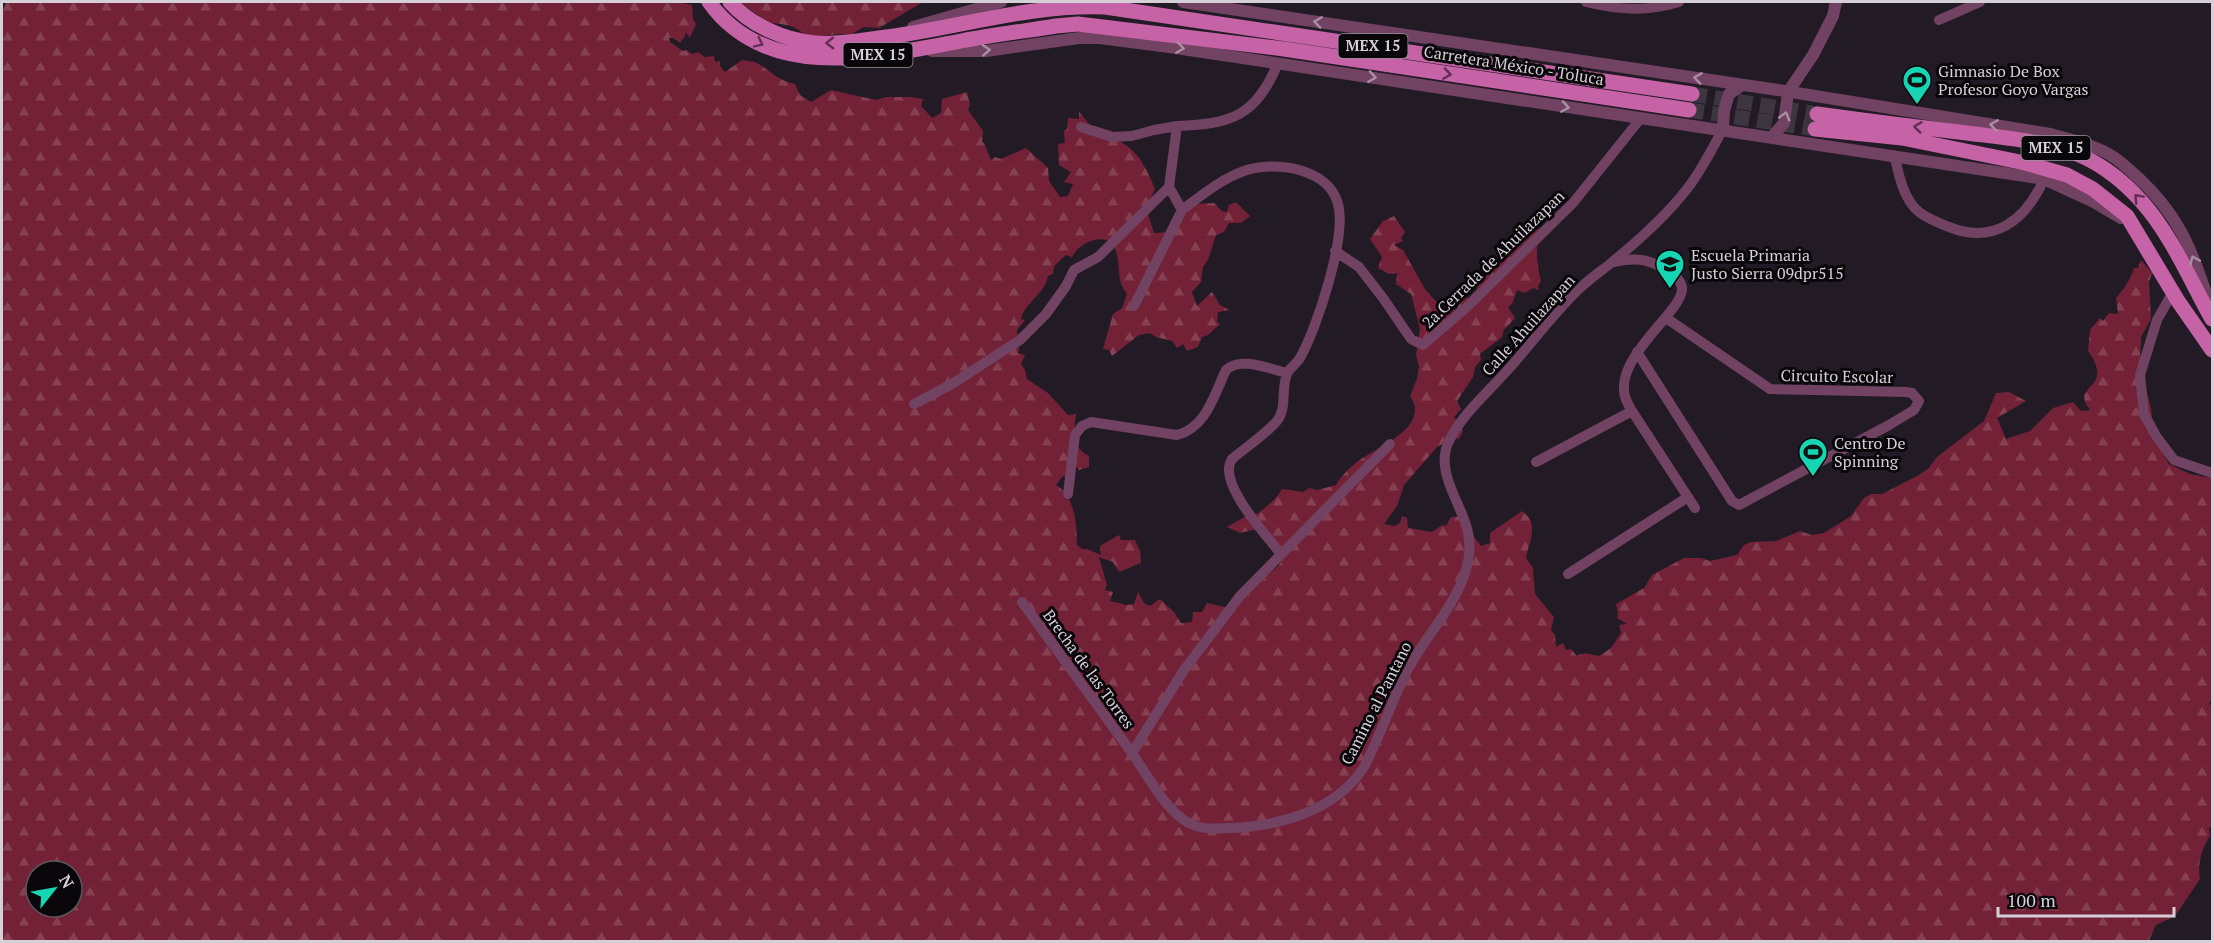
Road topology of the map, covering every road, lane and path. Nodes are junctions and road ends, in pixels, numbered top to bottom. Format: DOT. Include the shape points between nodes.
graph roads {
  1 [pos="709,2"];
  2 [pos="730,2"];
  3 [pos="1001,2"];
  4 [pos="1183,2"];
  5 [pos="1586,2"];
  6 [pos="1679,2"];
  7 [pos="1836,2"];
  8 [pos="1980,2"];
  9 [pos="1643,6"];
  10 [pos="1939,20"];
  11 [pos="881,38"];
  12 [pos="907,51"];
  13 [pos="1278,63"];
  14 [pos="1742,85"];
  15 [pos="1788,92"];
  16 [pos="1692,94"];
  17 [pos="1689,110"];
  18 [pos="1641,118"];
  19 [pos="1177,126"];
  20 [pos="1081,127"];
  21 [pos="1723,129"];
  22 [pos="1772,137"];
  23 [pos="1895,158"];
  24 [pos="2044,179"];
  25 [pos="1169,187"];
  26 [pos="1182,210"];
  27 [pos="2133,225"];
  28 [pos="1335,251"];
  29 [pos="1611,263"];
  30 [pos="2173,292"];
  31 [pos="1134,306"];
  32 [pos="1666,318"];
  33 [pos="2212,318"];
  34 [pos="2212,350"];
  35 [pos="1637,352"];
  36 [pos="1287,373"];
  37 [pos="914,404"];
  38 [pos="1632,411"];
  39 [pos="1390,444"];
  40 [pos="1536,462"];
  41 [pos="2212,473"];
  42 [pos="1068,494"];
  43 [pos="1688,497"];
  44 [pos="1695,508"];
  45 [pos="1469,538"];
  46 [pos="1281,554"];
  47 [pos="1568,574"];
  48 [pos="1022,602"];
  49 [pos="1132,753"];
  1 -- 12 [label="main road, Carretera México - Toluca / MEX 15, one-way" via="743,34 792,55 825,59"];
  11 -- 2 [label="main road, Carretera México - Toluca / MEX 15, one-way" via="815,43 781,36"];
  3 -- 11 [label="street"];
  14 -- 4 [label="street, one-way"];
  5 -- 9 [label="street" via="1624,10"];
  6 -- 9 [label="street"];
  7 -- 15 [label="street" via="1814,55"];
  8 -- 10 [label="street"];
  11 -- 16 [label="main road, Carretera México - Toluca / MEX 15" via="1053,7 1105,7"];
  12 -- 13 [label="street, one-way" via="986,51 1100,38"];
  12 -- 17 [label="main road, Carretera México - Toluca / MEX 15, one-way" via="1056,26 1097,26 1284,49"];
  13 -- 18 [label="street, one-way"];
  13 -- 19 [label="street" via="1265,90 1239,115 1209,125"];
  14 -- 15 [label="street"];
  14 -- 21 [label="street" via="1729,94"];
  22 -- 15 [label="street, one-way" via="1784,123"];
  33 -- 15 [label="street, one-way" via="2197,264 2174,218 2154,191 2115,157 2050,134"];
  18 -- 21 [label="street"];
  18 -- 28 [label="street, 2a.Cerrada de Ahuilazapan" via="1574,203 1423,345 1411,339 1359,267"];
  19 -- 20 [label="street" via="1112,137"];
  19 -- 25 [label="street"];
  21 -- 22 [label="street"];
  21 -- 29 [label="street, Calle Ahuilazapan" via="1685,192"];
  22 -- 23 [label="street"];
  23 -- 24 [label="street"];
  23 -- 24 [label="street" via="1903,186 1918,211 1962,232 1983,234 2014,222 2036,197"];
  24 -- 27 [label="street"];
  25 -- 26 [label="street"];
  25 -- 37 [label="street" via="1098,257 1074,270 1046,314 1020,340"];
  26 -- 28 [label="street" via="1247,169 1306,171 1322,181 1339,206"];
  26 -- 31 [label="street"];
  27 -- 30 [label="main road, MEX 15"];
  33 -- 27 [label="main road, MEX 15, one-way" via="2169,240 2141,201 2084,157 2019,140 1816,122 2048,168 2093,189"];
  28 -- 36 [label="street" via="1317,317 1299,359"];
  29 -- 32 [label="street" via="1644,259 1679,280 1682,292"];
  29 -- 45 [label="street, Calle Ahuilazapan" via="1563,305 1448,442 1447,477"];
  30 -- 34 [label="main road, MEX 15"];
  30 -- 41 [label="street" via="2157,320 2140,375 2144,414 2174,460"];
  32 -- 35 [label="street"];
  32 -- 35 [label="street, Circuito Escolar" via="1770,388 1906,392 1916,396 1918,405 1869,436 1739,505 1732,501"];
  35 -- 38 [label="street" via="1623,387"];
  36 -- 42 [label="street" via="1242,363 1231,365 1198,425 1177,435 1091,422 1082,426 1075,435"];
  36 -- 46 [label="street" via="1282,411 1277,420 1232,459 1228,467 1237,496"];
  38 -- 40 [label="street"];
  38 -- 43 [label="street"];
  39 -- 46 [label="street"];
  43 -- 44 [label="street"];
  43 -- 47 [label="street"];
  45 -- 49 [label="street, Camino al Pantano" via="1461,587 1406,673 1363,769 1322,805 1290,819 1255,827 1200,828 1183,820"];
  46 -- 49 [label="street" via="1240,596 1184,670"];
  48 -- 49 [label="street, Brecha de las Torres"];
}
